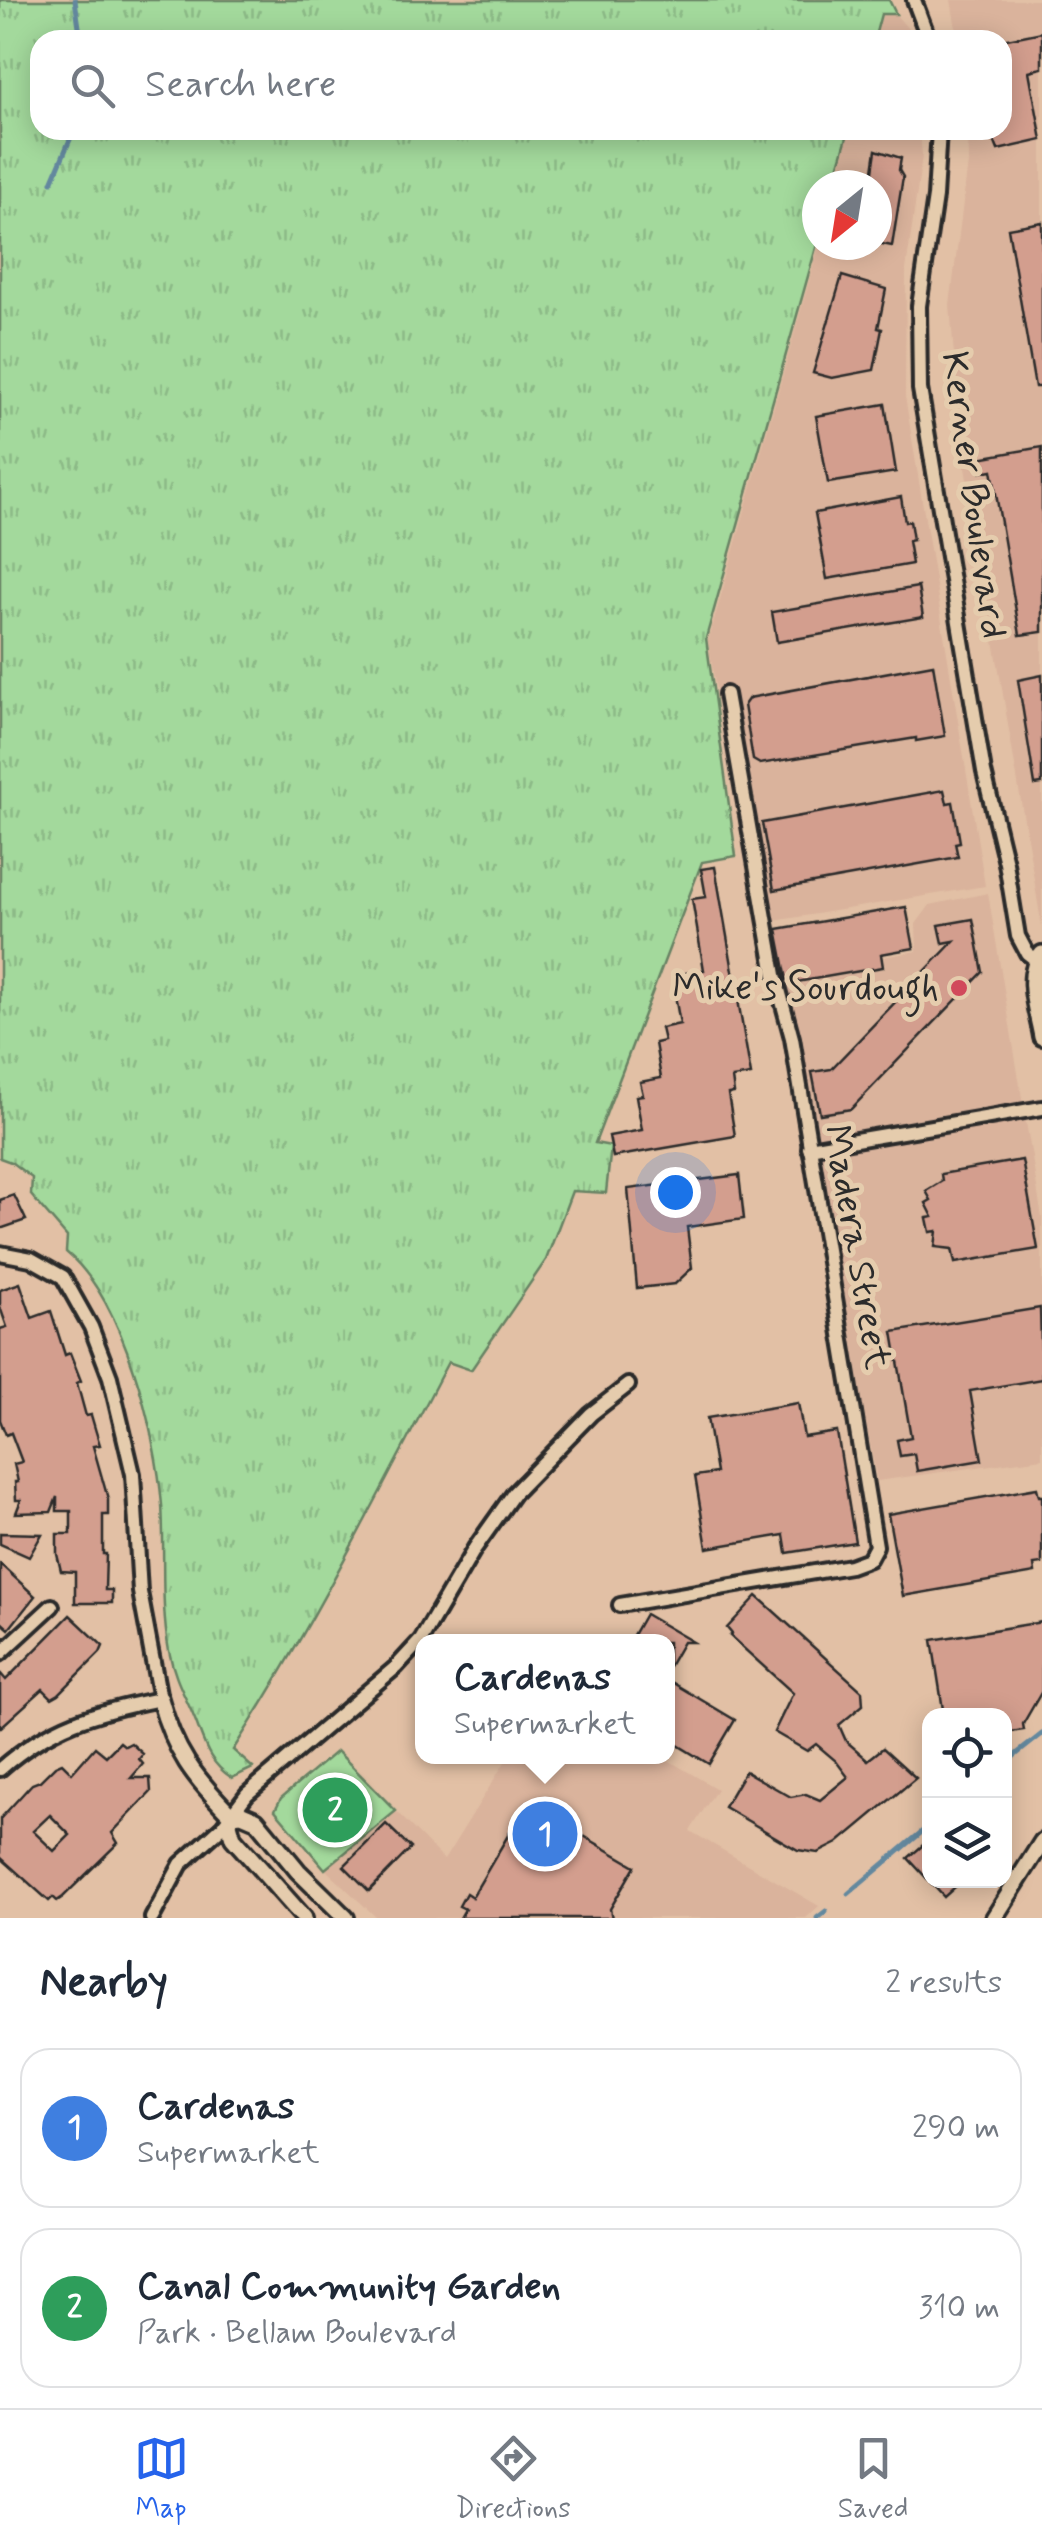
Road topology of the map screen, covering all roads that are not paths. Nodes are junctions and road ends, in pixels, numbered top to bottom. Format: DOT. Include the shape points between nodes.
graph roads {
  1 [pos="914,0"];
  2 [pos="925,30"];
  3 [pos="938,140"];
  4 [pos="726,694"];
  5 [pos="1039,957"];
  6 [pos="1042,1037"];
  7 [pos="1042,1108"];
  8 [pos="808,1148"];
  9 [pos="0,1253"];
  10 [pos="628,1384"];
  11 [pos="620,1605"];
  12 [pos="52,1606"];
  13 [pos="425,1634"];
  14 [pos="415,1646"];
  15 [pos="0,1654"];
  16 [pos="160,1698"];
  17 [pos="0,1769"];
  18 [pos="231,1815"];
  19 [pos="1042,1842"];
  20 [pos="152,1918"];
  21 [pos="304,1918"];
  22 [pos="346,1918"];
  23 [pos="994,1918"];
  1 -- 2 [label="street"];
  3 -- 5 [label="street, Kerner Boulevard" via="919,306 920,390 1018,936"];
  4 -- 8 [label="street, Madera Street"];
  5 -- 6 [label="street, Kerner Boulevard" via="1033,985"];
  7 -- 8 [label="street"];
  8 -- 11 [label="street, Madera Street" via="876,1546 869,1558 850,1566"];
  9 -- 16 [label="street" via="31,1259 62,1277 110,1377 130,1458 140,1592"];
  10 -- 13 [label="street" via="514,1494"];
  12 -- 15 [label="street"];
  14 -- 18 [label="street" via="257,1784"];
  16 -- 17 [label="street" via="79,1718"];
  16 -- 18 [label="street" via="187,1766"];
  18 -- 20 [label="street" via="182,1864"];
  18 -- 21 [label="street" via="233,1838"];
  18 -- 22 [label="street" via="256,1820"];
  19 -- 23 [label="street"];
}
